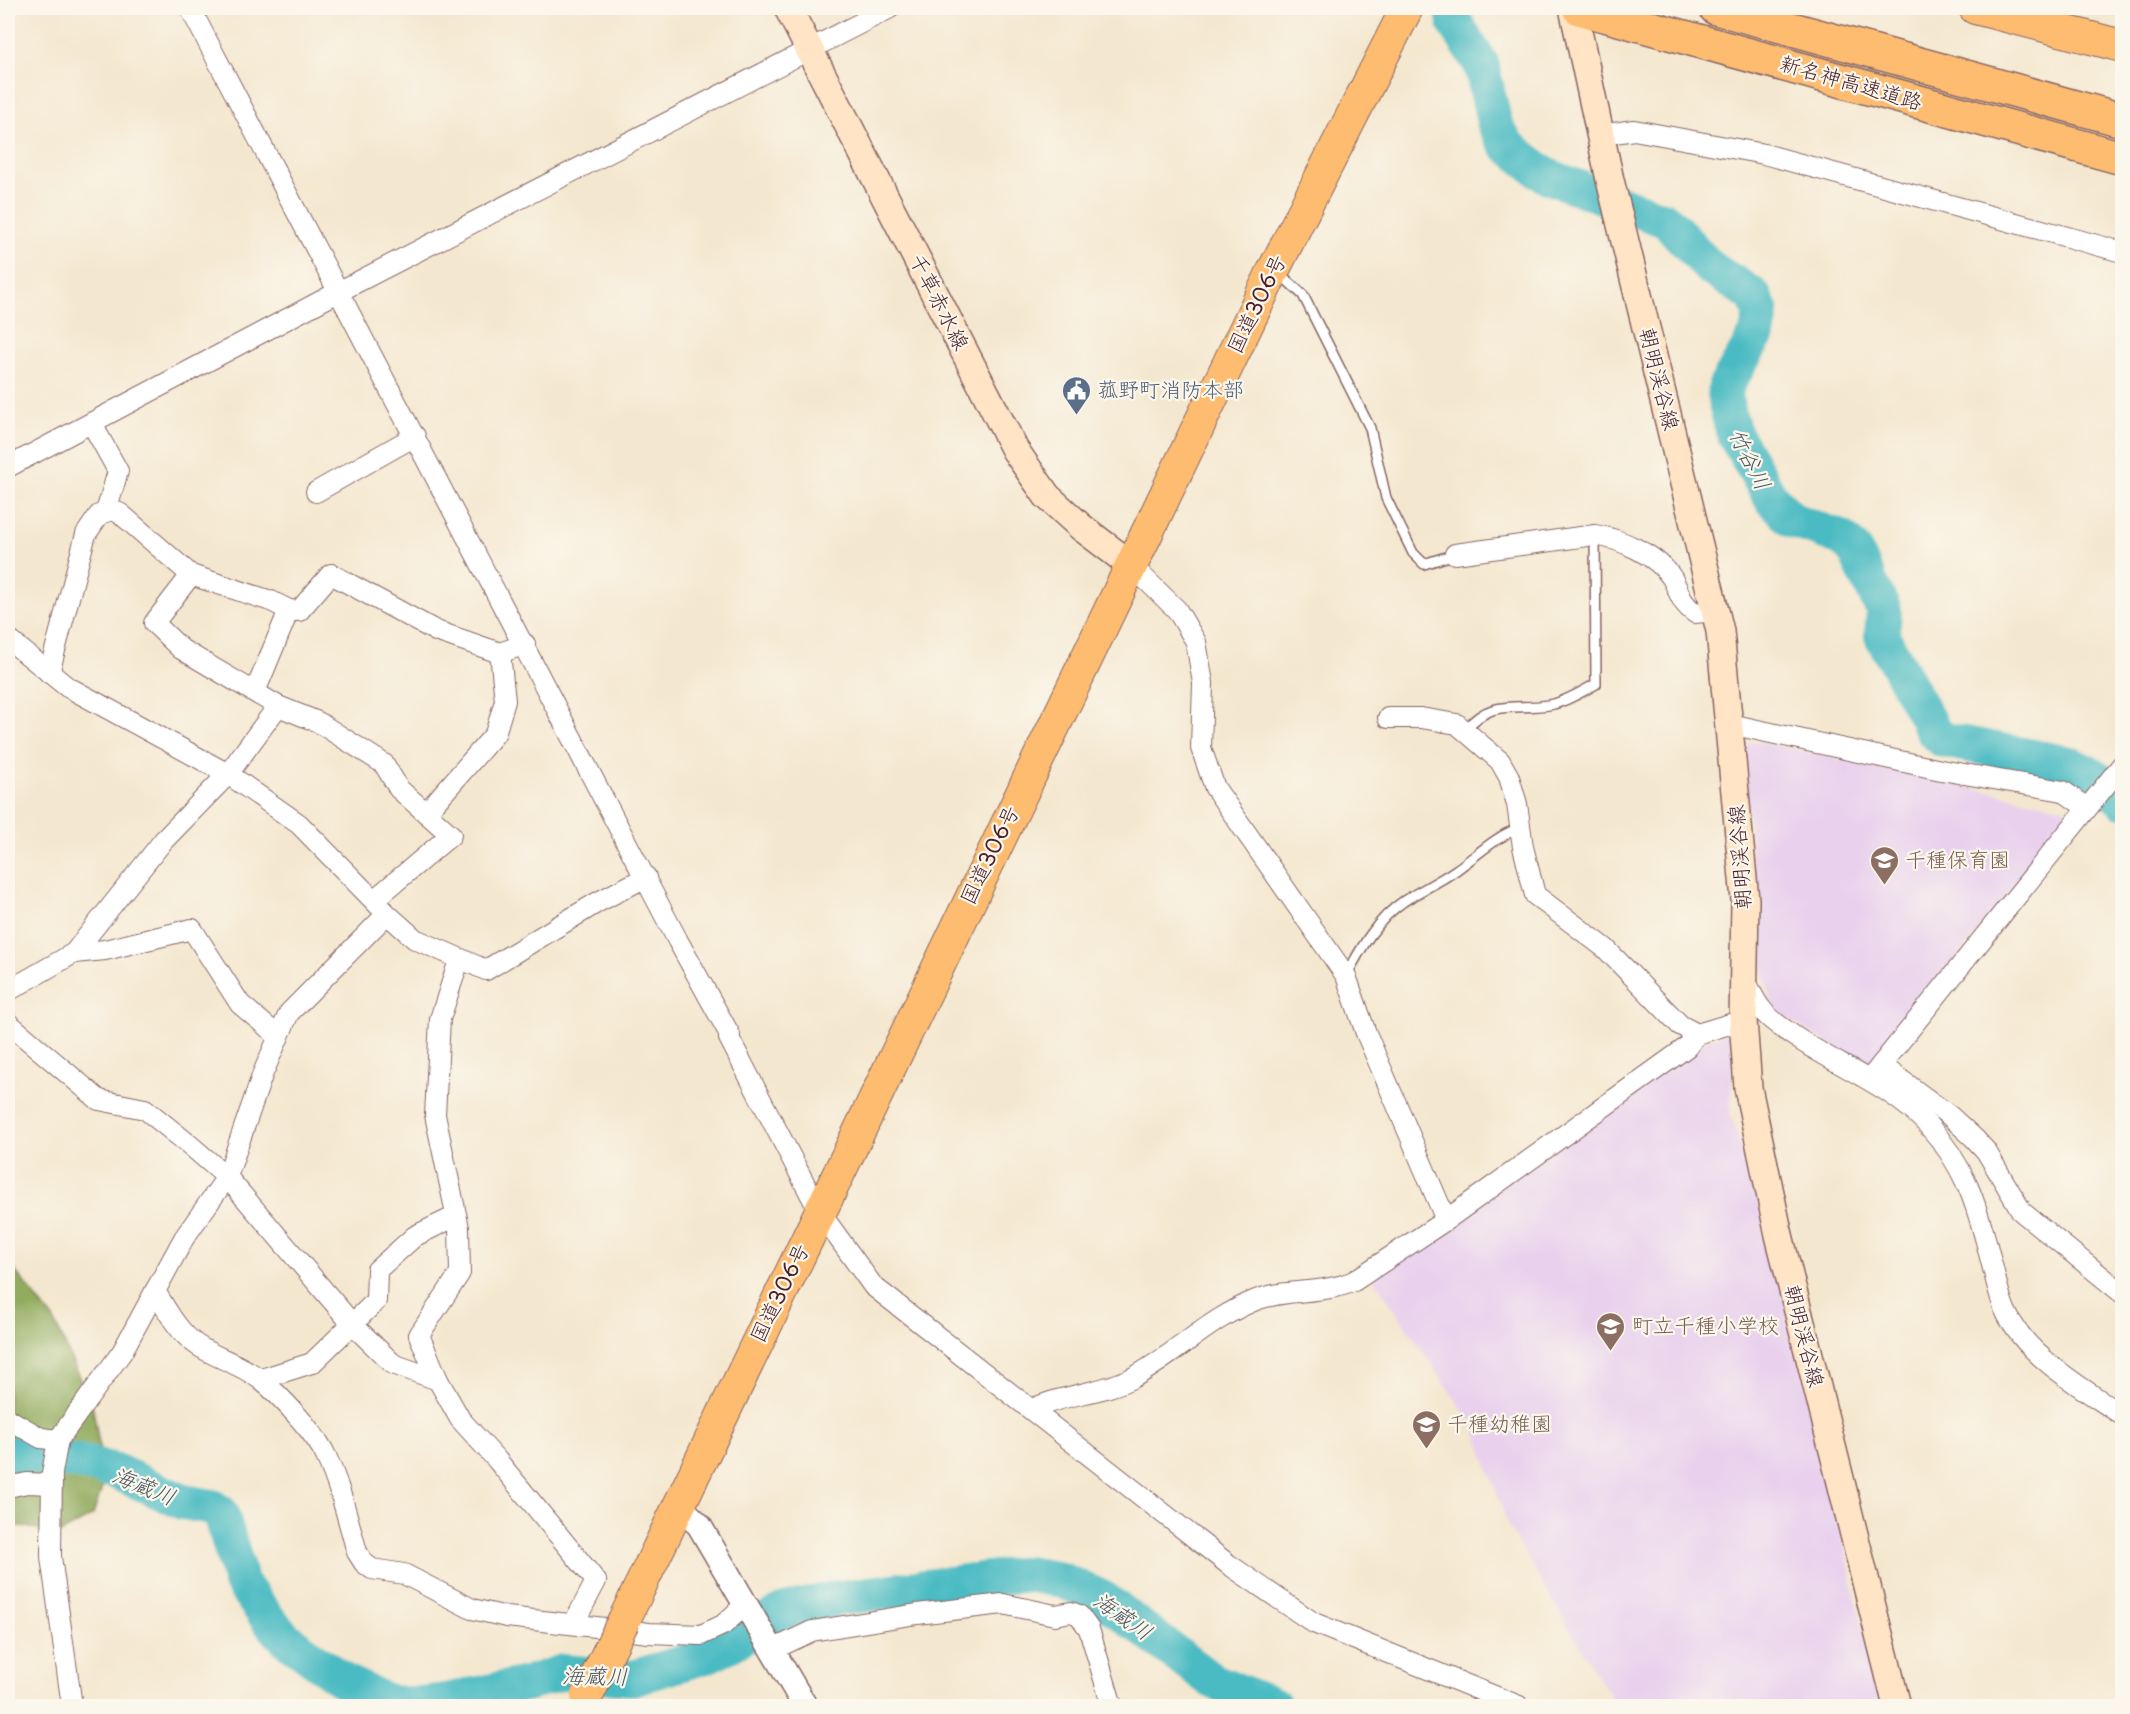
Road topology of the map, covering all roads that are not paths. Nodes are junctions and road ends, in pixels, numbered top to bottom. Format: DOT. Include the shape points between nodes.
graph roads {
  1 [pos="190,8"];
  2 [pos="788,8"];
  3 [pos="890,8"];
  4 [pos="1407,8"];
  5 [pos="1574,8"];
  6 [pos="1579,8"];
  7 [pos="1716,8"];
  8 [pos="1975,8"];
  9 [pos="2122,46"];
  10 [pos="808,49"];
  11 [pos="2122,120"];
  12 [pos="1600,135"];
  13 [pos="2122,158"];
  14 [pos="2122,252"];
  15 [pos="1274,269"];
  16 [pos="338,292"];
  17 [pos="92,424"];
  18 [pos="415,436"];
  19 [pos="8,467"];
  20 [pos="315,492"];
  21 [pos="106,512"];
  22 [pos="1595,535"];
  23 [pos="1455,554"];
  24 [pos="1131,565"];
  25 [pos="191,575"];
  26 [pos="289,610"];
  27 [pos="1715,611"];
  28 [pos="525,644"];
  29 [pos="10,647"];
  30 [pos="500,653"];
  31 [pos="49,673"];
  32 [pos="255,692"];
  33 [pos="278,706"];
  34 [pos="1388,718"];
  35 [pos="1730,724"];
  36 [pos="1465,730"];
  37 [pos="2120,769"];
  38 [pos="228,774"];
  39 [pos="2087,807"];
  40 [pos="426,813"];
  41 [pos="1520,828"];
  42 [pos="646,877"];
  43 [pos="380,907"];
  44 [pos="74,953"];
  45 [pos="459,960"];
  46 [pos="1346,976"];
  47 [pos="1744,977"];
  48 [pos="8,990"];
  49 [pos="1743,1020"];
  50 [pos="8,1023"];
  51 [pos="1697,1034"];
  52 [pos="278,1036"];
  53 [pos="1875,1072"];
  54 [pos="227,1177"];
  55 [pos="819,1211"];
  56 [pos="456,1216"];
  57 [pos="1446,1220"];
  58 [pos="155,1291"];
  59 [pos="2122,1293"];
  60 [pos="353,1325"];
  61 [pos="261,1379"];
  62 [pos="438,1380"];
  63 [pos="1032,1409"];
  64 [pos="2122,1415"];
  65 [pos="8,1419"];
  66 [pos="57,1444"];
  67 [pos="52,1479"];
  68 [pos="8,1487"];
  69 [pos="678,1505"];
  70 [pos="746,1608"];
  71 [pos="574,1623"];
  72 [pos="770,1647"];
  73 [pos="584,1701"];
  74 [pos="72,1707"];
  75 [pos="805,1707"];
  76 [pos="1112,1707"];
  77 [pos="1519,1707"];
  78 [pos="1897,1707"];
  1 -- 16 [label="street"];
  2 -- 10 [label="main road, 千草赤水線"];
  3 -- 10 [label="street"];
  4 -- 15 [label="highway, 国道306号"];
  5 -- 12 [label="main road, 朝明渓谷線"];
  6 -- 13 [label="highway, 新名神高速道路"];
  7 -- 11 [label="highway, 新名神高速道路"];
  8 -- 9 [label="highway"];
  10 -- 16 [label="street"];
  10 -- 24 [label="main road, 千草赤水線" via="1015,450 1047,496"];
  12 -- 14 [label="street" via="1634,130 1764,154"];
  12 -- 27 [label="main road, 朝明渓谷線"];
  15 -- 23 [label="lane" via="1302,295 1370,428 1386,498 1413,553 1424,564"];
  15 -- 24 [label="highway, 国道306号"];
  16 -- 17 [label="street"];
  16 -- 18 [label="street"];
  17 -- 19 [label="street"];
  17 -- 21 [label="street" via="118,471"];
  18 -- 20 [label="street"];
  18 -- 28 [label="street"];
  21 -- 25 [label="street" via="111,509 121,514"];
  21 -- 31 [label="street" via="99,515 86,534"];
  22 -- 23 [label="street"];
  22 -- 27 [label="street" via="1610,537 1653,558 1671,577 1681,602 1695,613"];
  22 -- 36 [label="lane" via="1596,684 1557,703 1488,710"];
  24 -- 46 [label="street" via="1177,610 1197,642 1203,683 1201,747 1215,788"];
  24 -- 55 [label="highway, 国道306号"];
  25 -- 26 [label="street"];
  25 -- 32 [label="street" via="154,623 181,649"];
  26 -- 30 [label="street" via="299,610 331,574 436,631"];
  26 -- 32 [label="street"];
  27 -- 35 [label="main road, 朝明渓谷線"];
  28 -- 30 [label="street"];
  28 -- 42 [label="street"];
  29 -- 31 [label="street"];
  30 -- 40 [label="street" via="505,701 495,734"];
  31 -- 38 [label="street" via="90,700"];
  32 -- 33 [label="street"];
  33 -- 38 [label="street"];
  33 -- 40 [label="street" via="318,722 384,764 399,789"];
  34 -- 36 [label="street" via="1421,718 1457,724"];
  35 -- 39 [label="street" via="1941,770 2063,791"];
  35 -- 47 [label="main road, 朝明渓谷線" via="1745,900"];
  36 -- 41 [label="street" via="1500,761 1515,795"];
  37 -- 39 [label="street"];
  38 -- 43 [label="street" via="299,824"];
  38 -- 44 [label="street" via="163,841"];
  39 -- 53 [label="street"];
  40 -- 43 [label="street" via="451,836"];
  41 -- 46 [label="lane" via="1500,835 1454,872 1402,902 1382,919"];
  41 -- 51 [label="street" via="1536,895 1605,948 1680,1025"];
  42 -- 45 [label="street" via="486,970"];
  42 -- 55 [label="street"];
  43 -- 45 [label="street" via="416,939"];
  43 -- 52 [label="street" via="289,1012"];
  44 -- 48 [label="street"];
  44 -- 52 [label="street" via="105,950 192,929 240,1004"];
  45 -- 56 [label="street" via="440,1019 435,1115"];
  46 -- 57 [label="street" via="1366,1033"];
  47 -- 49 [label="main road, 朝明渓谷線"];
  47 -- 53 [label="street" via="1769,1018 1805,1044"];
  49 -- 51 [label="street"];
  49 -- 78 [label="main road, 朝明渓谷線" via="1748,1088 1778,1231"];
  50 -- 54 [label="street" via="99,1100 145,1109"];
  51 -- 57 [label="street" via="1687,1047"];
  52 -- 54 [label="street"];
  53 -- 59 [label="street" via="1950,1116 1986,1151 2022,1212"];
  53 -- 64 [label="street" via="1956,1160 1976,1204 1998,1288 2013,1324 2051,1365"];
  54 -- 58 [label="street" via="184,1238"];
  54 -- 60 [label="street"];
  55 -- 63 [label="street" via="873,1286"];
  55 -- 69 [label="highway, 国道306号"];
  56 -- 60 [label="street" via="415,1236 377,1270 376,1301"];
  56 -- 62 [label="street" via="460,1273 419,1335"];
  57 -- 63 [label="street" via="1354,1281 1317,1292 1258,1299 1130,1378"];
  58 -- 61 [label="street" via="178,1327 195,1344"];
  58 -- 66 [label="street" via="122,1352"];
  60 -- 61 [label="street" via="312,1363"];
  60 -- 62 [label="street" via="393,1364"];
  61 -- 71 [label="street" via="288,1406 325,1454 364,1563 372,1569 404,1574 472,1609 507,1617"];
  62 -- 71 [label="street" via="460,1419 596,1581"];
  63 -- 77 [label="street" via="1228,1564 1314,1623"];
  65 -- 66 [label="street"];
  66 -- 67 [label="street"];
  67 -- 68 [label="street"];
  67 -- 74 [label="street" via="51,1557"];
  69 -- 70 [label="street" via="699,1525"];
  69 -- 73 [label="highway, 国道306号, bridge"];
  70 -- 71 [label="street" via="701,1635"];
  70 -- 72 [label="street"];
  72 -- 75 [label="street"];
  72 -- 76 [label="street" via="812,1631 1003,1604 1055,1615 1071,1612 1079,1615 1089,1629"];
}
